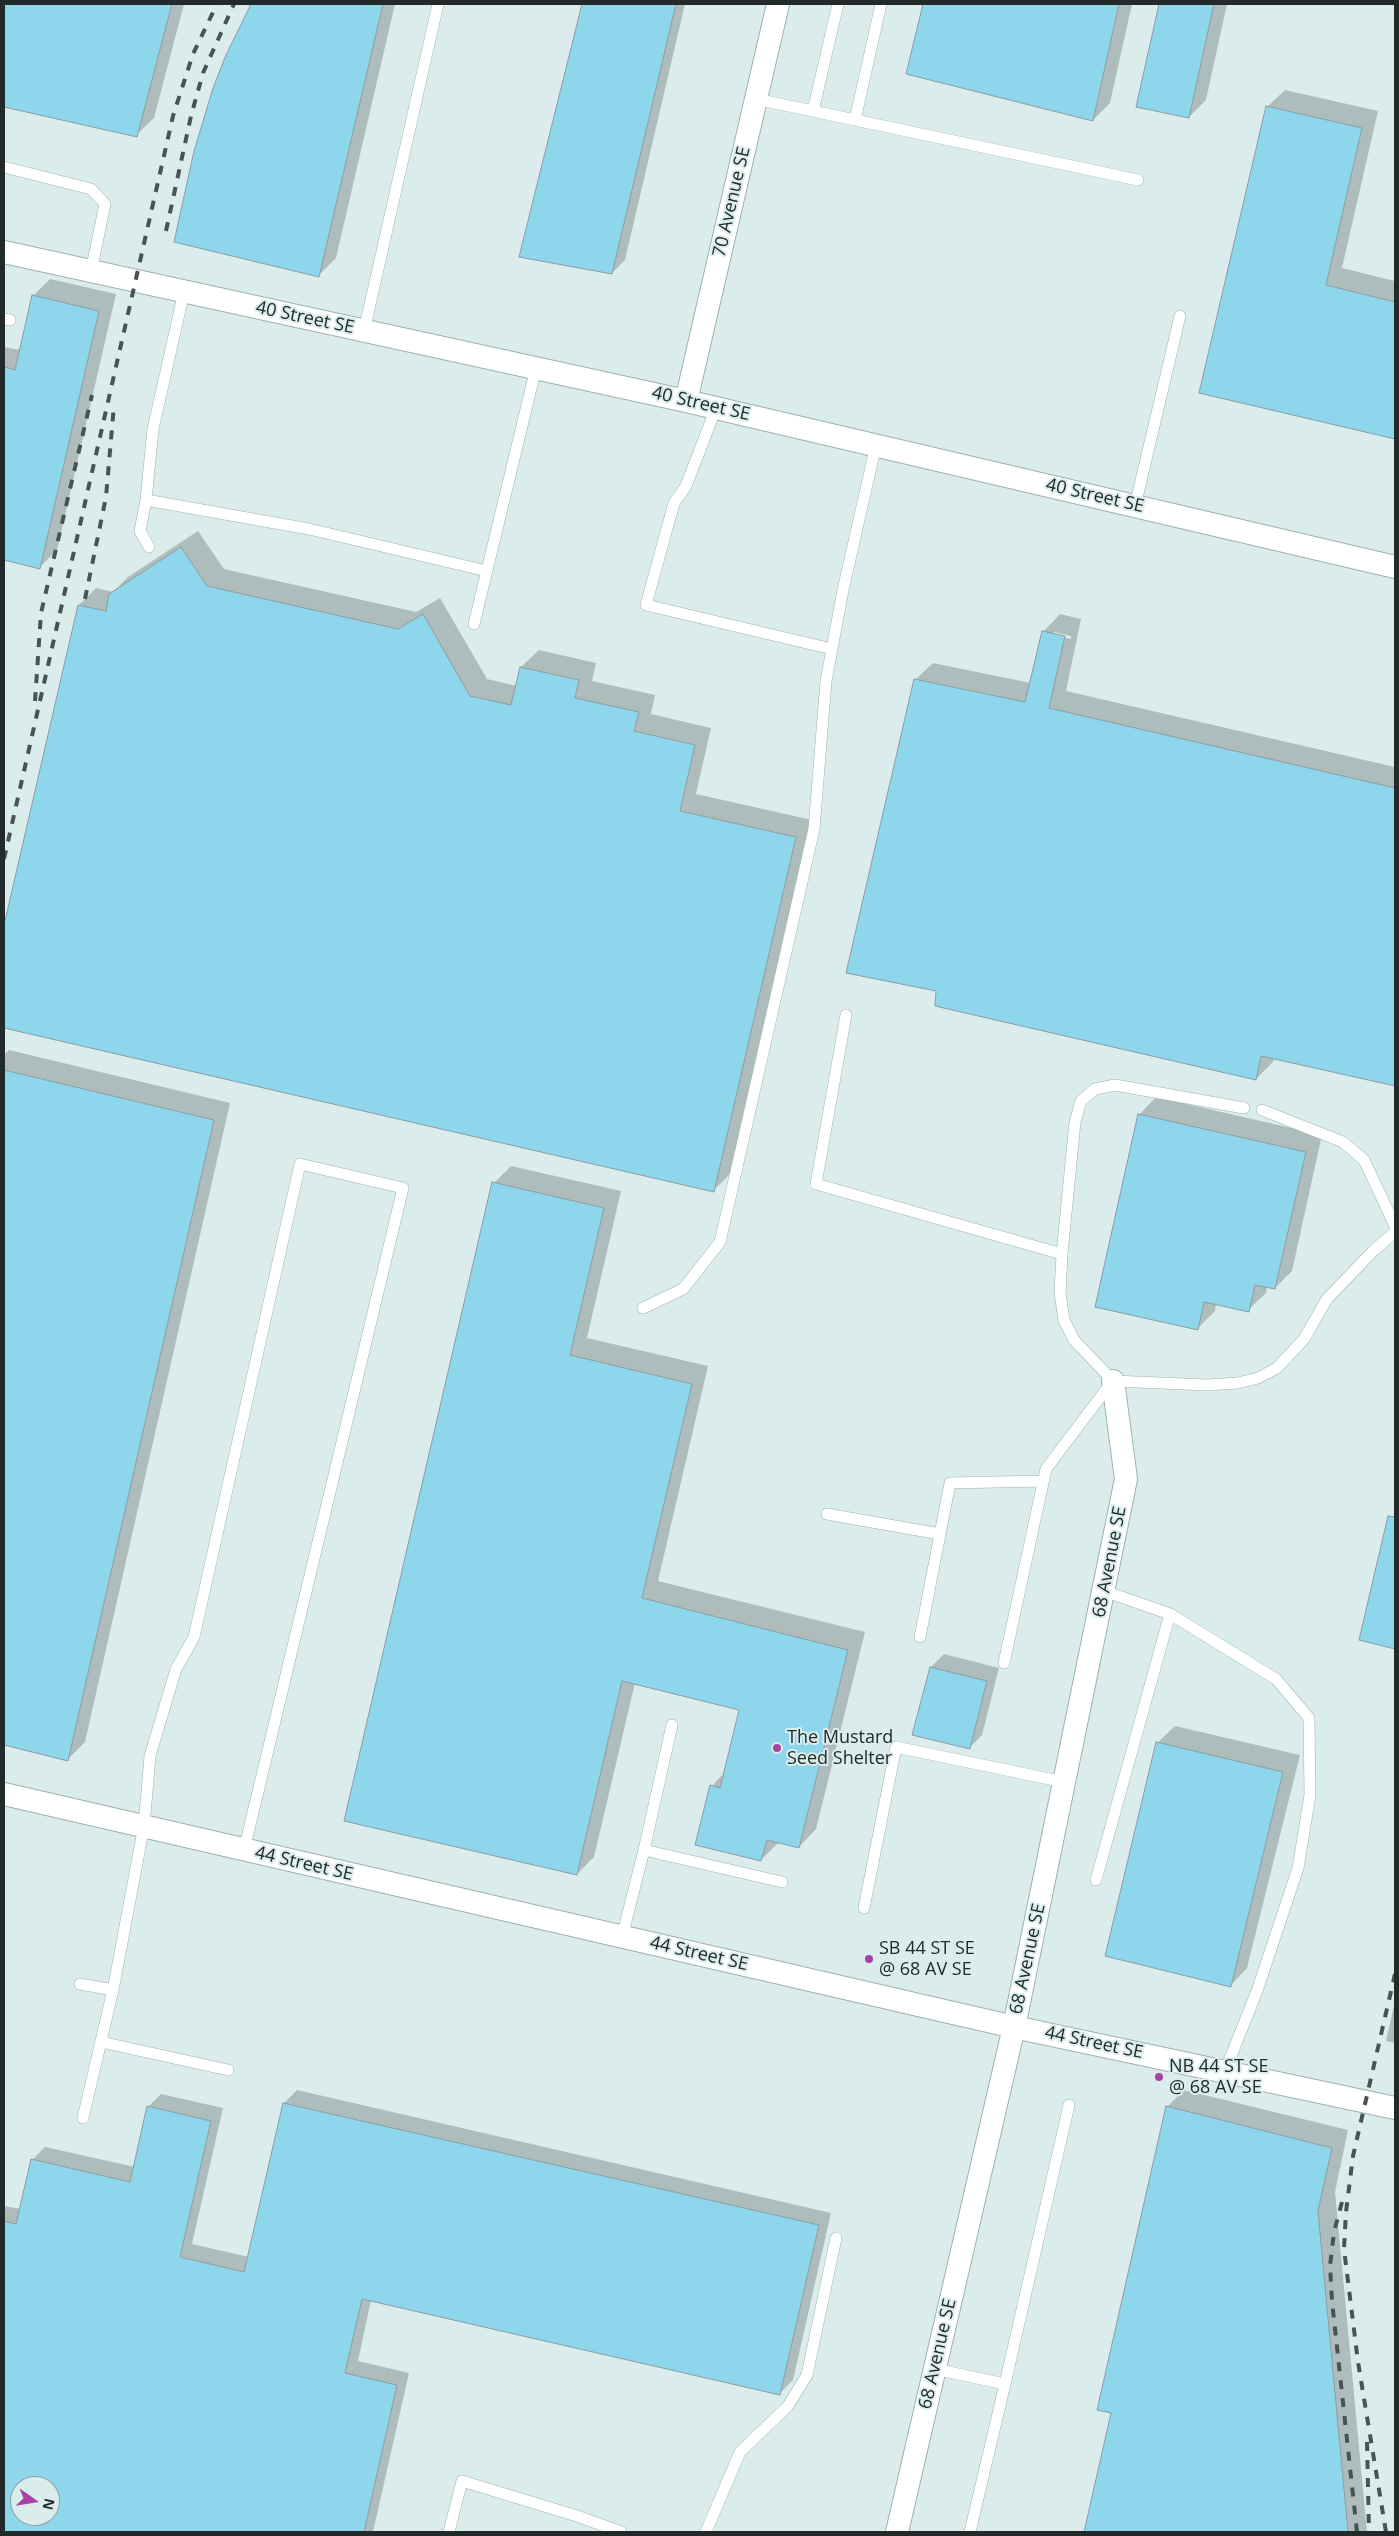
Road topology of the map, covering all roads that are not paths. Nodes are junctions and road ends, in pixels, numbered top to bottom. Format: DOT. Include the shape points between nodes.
graph roads {
  1 [pos="438,4"];
  2 [pos="778,4"];
  3 [pos="838,4"];
  4 [pos="881,4"];
  5 [pos="756,99"];
  6 [pos="813,111"];
  7 [pos="855,120"];
  8 [pos="4,168"];
  9 [pos="1138,180"];
  10 [pos="4,252"];
  11 [pos="91,272"];
  12 [pos="184,292"];
  13 [pos="1180,316"];
  14 [pos="364,331"];
  15 [pos="536,368"];
  16 [pos="686,401"];
  17 [pos="716,408"];
  18 [pos="876,445"];
  19 [pos="146,500"];
  20 [pos="1135,506"];
  21 [pos="148,547"];
  22 [pos="1395,567"];
  23 [pos="487,571"];
  24 [pos="474,624"];
  25 [pos="832,649"];
  26 [pos="846,1015"];
  27 [pos="1244,1108"];
  28 [pos="1262,1110"];
  29 [pos="1395,1226"];
  30 [pos="1395,1232"];
  31 [pos="1062,1254"];
  32 [pos="643,1308"];
  33 [pos="1112,1382"];
  34 [pos="1043,1481"];
  35 [pos="827,1514"];
  36 [pos="940,1534"];
  37 [pos="1104,1591"];
  38 [pos="1170,1614"];
  39 [pos="920,1637"];
  40 [pos="1004,1663"];
  41 [pos="672,1725"];
  42 [pos="1064,1782"];
  43 [pos="4,1794"];
  44 [pos="144,1826"];
  45 [pos="244,1850"];
  46 [pos="644,1850"];
  47 [pos="1096,1880"];
  48 [pos="782,1882"];
  49 [pos="864,1908"];
  50 [pos="622,1937"];
  51 [pos="80,1984"];
  52 [pos="113,1990"];
  53 [pos="1014,2027"];
  54 [pos="101,2042"];
  55 [pos="228,2070"];
  56 [pos="1225,2071"];
  57 [pos="1069,2105"];
  58 [pos="1395,2108"];
  59 [pos="83,2118"];
  60 [pos="836,2238"];
  61 [pos="935,2369"];
  62 [pos="1005,2384"];
  63 [pos="449,2532"];
  64 [pos="621,2532"];
  65 [pos="706,2532"];
  66 [pos="897,2532"];
  67 [pos="970,2532"];
  1 -- 14 [label="lane"];
  2 -- 5 [label="street, 70 Avenue SE"];
  3 -- 6 [label="lane"];
  4 -- 7 [label="lane"];
  5 -- 6 [label="lane"];
  5 -- 16 [label="street, 70 Avenue SE"];
  6 -- 7 [label="lane"];
  7 -- 9 [label="lane"];
  8 -- 11 [label="lane" via="91,189 105,204"];
  10 -- 11 [label="street, 40 Street SE"];
  11 -- 12 [label="street, 40 Street SE"];
  12 -- 14 [label="street, 40 Street SE"];
  12 -- 19 [label="lane" via="153,429"];
  13 -- 20 [label="lane"];
  14 -- 15 [label="street, 40 Street SE"];
  15 -- 16 [label="street, 40 Street SE"];
  15 -- 23 [label="lane"];
  16 -- 17 [label="street, 40 Street SE"];
  17 -- 18 [label="street, 40 Street SE"];
  17 -- 25 [label="lane" via="686,486 674,503 646,605"];
  18 -- 20 [label="street, 40 Street SE"];
  18 -- 25 [label="lane"];
  19 -- 21 [label="lane" via="140,531"];
  19 -- 23 [label="lane" via="309,529"];
  20 -- 22 [label="street, 40 Street SE"];
  23 -- 24 [label="lane"];
  25 -- 32 [label="lane" via="826,681 814,829 720,1242 683,1289"];
  26 -- 31 [label="lane" via="816,1184"];
  27 -- 31 [label="lane" via="1115,1085 1094,1089 1082,1101 1075,1122"];
  28 -- 29 [label="lane" via="1343,1142 1364,1160"];
  30 -- 33 [label="lane" via="1327,1299 1304,1339 1277,1368 1258,1378 1238,1383"];
  31 -- 33 [label="lane" via="1060,1293 1064,1320 1074,1340"];
  33 -- 34 [label="lane" via="1046,1469"];
  33 -- 37 [label="street, 68 Avenue SE" via="1126,1479"];
  34 -- 36 [label="lane" via="950,1483"];
  34 -- 40 [label="lane"];
  35 -- 36 [label="lane"];
  36 -- 39 [label="lane"];
  37 -- 38 [label="lane"];
  37 -- 42 [label="street, 68 Avenue SE"];
  38 -- 47 [label="lane"];
  38 -- 56 [label="lane" via="1276,1679 1309,1718 1310,1795 1298,1868 1257,1991"];
  41 -- 46 [label="lane"];
  42 -- 49 [label="lane" via="896,1747"];
  42 -- 53 [label="street, 68 Avenue SE"];
  43 -- 44 [label="street, 44 Street SE"];
  44 -- 45 [label="street, 44 Street SE"];
  44 -- 45 [label="lane" via="150,1756 176,1669 194,1637 300,1164 403,1188"];
  44 -- 52 [label="lane"];
  45 -- 50 [label="street, 44 Street SE"];
  46 -- 48 [label="lane"];
  46 -- 50 [label="lane"];
  50 -- 53 [label="street, 44 Street SE"];
  51 -- 52 [label="lane"];
  52 -- 54 [label="lane"];
  53 -- 56 [label="street, 44 Street SE"];
  53 -- 61 [label="street, 68 Avenue SE"];
  54 -- 55 [label="lane"];
  54 -- 59 [label="lane"];
  56 -- 58 [label="street, 44 Street SE"];
  57 -- 62 [label="lane"];
  60 -- 65 [label="lane" via="807,2375 788,2406 740,2452"];
  61 -- 62 [label="lane"];
  61 -- 66 [label="street, 68 Avenue SE"];
  62 -- 67 [label="lane"];
  63 -- 64 [label="lane" via="462,2481"];
}
